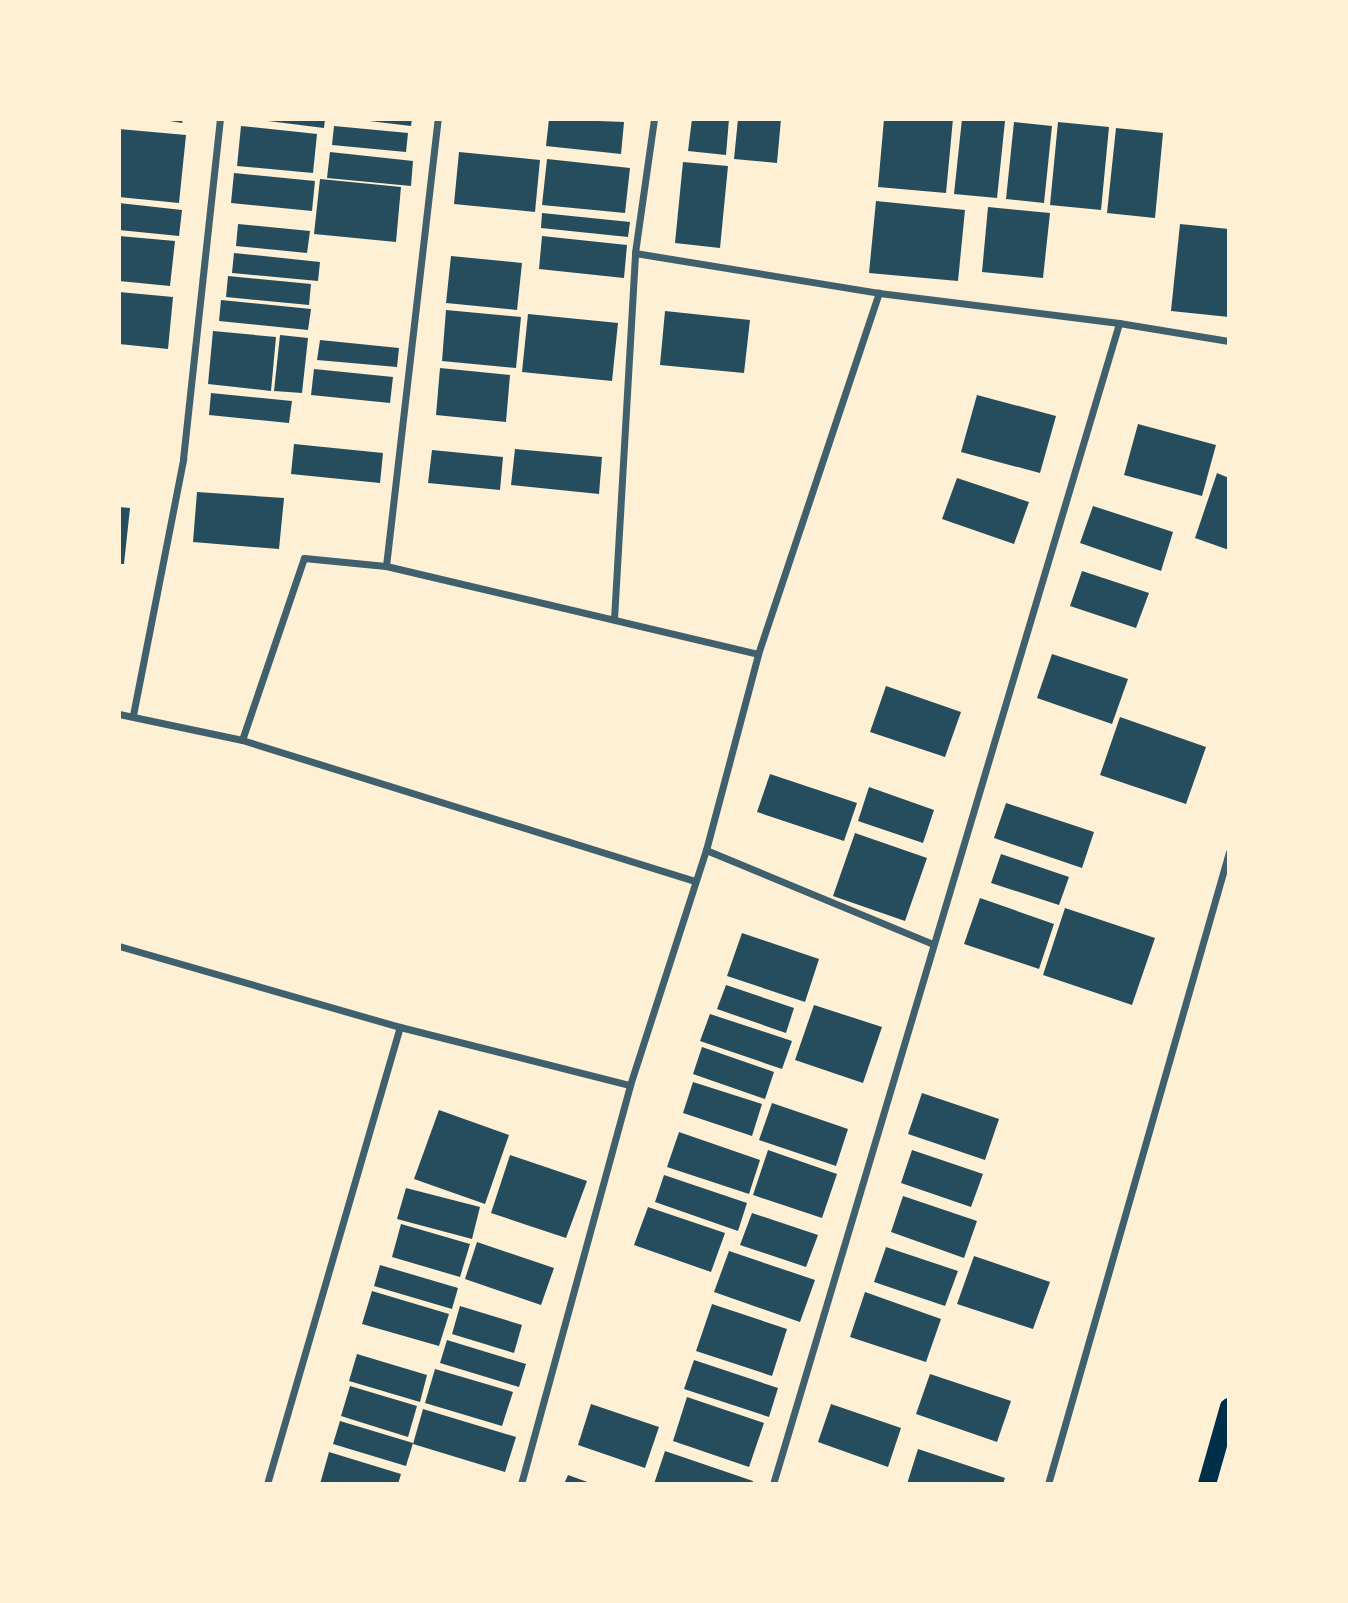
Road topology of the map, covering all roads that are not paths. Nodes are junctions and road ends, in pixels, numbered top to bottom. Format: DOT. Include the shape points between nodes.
graph roads {
  1 [pos="220,119"];
  2 [pos="438,119"];
  3 [pos="654,119"];
  4 [pos="635,253"];
  5 [pos="879,293"];
  6 [pos="1119,323"];
  7 [pos="1229,341"];
  8 [pos="386,565"];
  9 [pos="614,619"];
  10 [pos="758,654"];
  11 [pos="119,714"];
  12 [pos="133,715"];
  13 [pos="242,740"];
  14 [pos="706,850"];
  15 [pos="1229,852"];
  16 [pos="694,881"];
  17 [pos="933,944"];
  18 [pos="119,946"];
  19 [pos="400,1027"];
  20 [pos="629,1085"];
  21 [pos="1229,1407"];
  22 [pos="267,1484"];
  23 [pos="521,1484"];
  24 [pos="773,1484"];
  25 [pos="1048,1484"];
  26 [pos="1206,1484"];
  1 -- 12 [label="street" via="183,459"];
  2 -- 8 [label="street"];
  3 -- 4 [label="street"];
  4 -- 5 [label="street"];
  4 -- 9 [label="street"];
  5 -- 6 [label="street"];
  5 -- 10 [label="street"];
  6 -- 7 [label="street"];
  6 -- 17 [label="street"];
  8 -- 9 [label="street"];
  8 -- 13 [label="street" via="304,558"];
  9 -- 10 [label="street"];
  10 -- 14 [label="street"];
  11 -- 12 [label="street"];
  12 -- 13 [label="street"];
  13 -- 16 [label="street"];
  14 -- 16 [label="street"];
  14 -- 17 [label="street"];
  15 -- 25 [label="street"];
  16 -- 20 [label="street"];
  17 -- 24 [label="street"];
  18 -- 19 [label="street"];
  19 -- 20 [label="street"];
  19 -- 22 [label="street"];
  20 -- 23 [label="street"];
  21 -- 26 [label="main road"];
}
